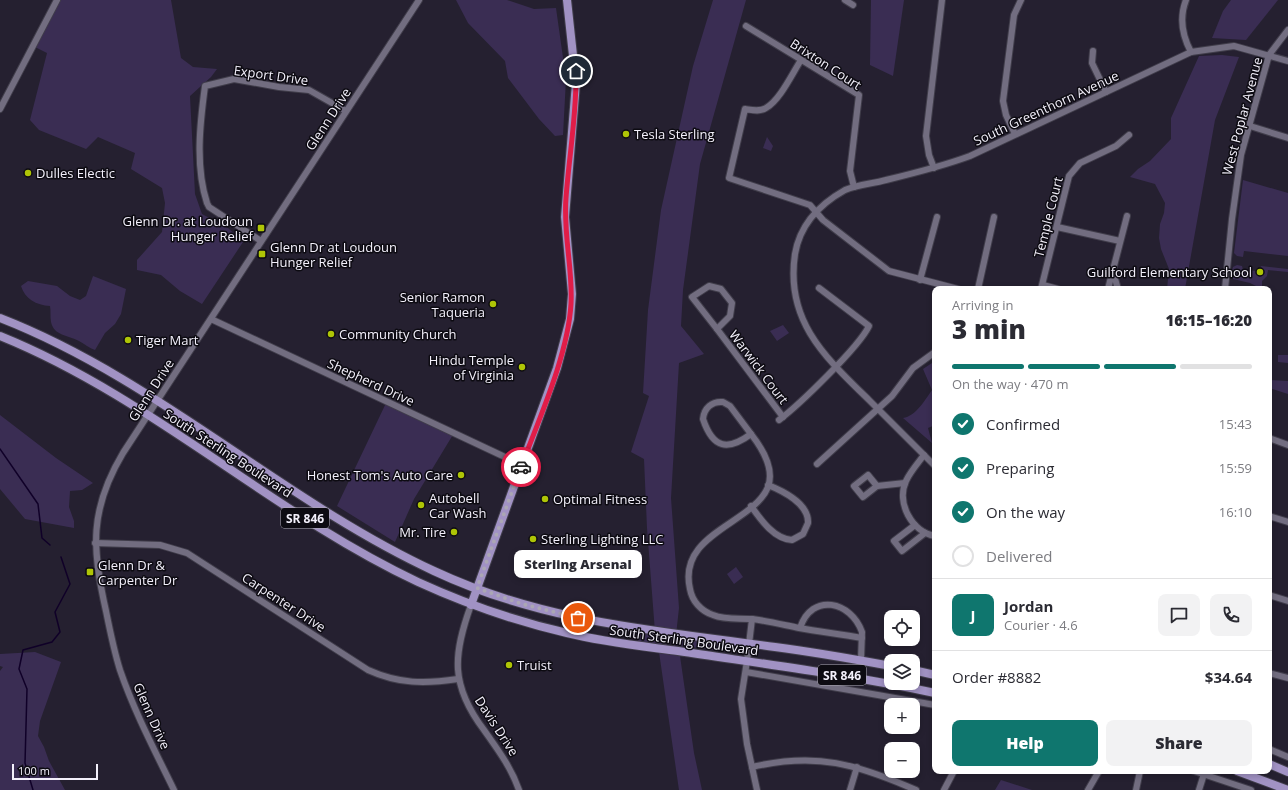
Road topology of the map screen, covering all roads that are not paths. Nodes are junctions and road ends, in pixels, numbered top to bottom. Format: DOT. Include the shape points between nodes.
graph roads {
  1 [pos="57,0"];
  2 [pos="419,0"];
  3 [pos="567,0"];
  4 [pos="845,0"];
  5 [pos="942,0"];
  6 [pos="1021,0"];
  7 [pos="1186,0"];
  8 [pos="853,5"];
  9 [pos="746,26"];
  10 [pos="1288,30"];
  11 [pos="1093,51"];
  12 [pos="1191,52"];
  13 [pos="1269,55"];
  14 [pos="801,60"];
  15 [pos="1288,60"];
  16 [pos="1106,92"];
  17 [pos="0,110"];
  18 [pos="346,111"];
  19 [pos="1250,126"];
  20 [pos="1014,134"];
  21 [pos="1129,135"];
  22 [pos="1288,138"];
  23 [pos="934,168"];
  24 [pos="854,187"];
  25 [pos="816,211"];
  26 [pos="1127,216"];
  27 [pos="937,218"];
  28 [pos="994,218"];
  29 [pos="1057,227"];
  30 [pos="261,241"];
  31 [pos="1120,241"];
  32 [pos="1113,272"];
  33 [pos="920,280"];
  34 [pos="945,286"];
  35 [pos="979,286"];
  36 [pos="1042,286"];
  37 [pos="1109,286"];
  38 [pos="1117,286"];
  39 [pos="1225,286"];
  40 [pos="819,288"];
  41 [pos="0,318"];
  42 [pos="211,319"];
  43 [pos="717,329"];
  44 [pos="0,336"];
  45 [pos="932,354"];
  46 [pos="835,367"];
  47 [pos="157,401"];
  48 [pos="878,409"];
  49 [pos="148,415"];
  50 [pos="751,434"];
  51 [pos="1272,439"];
  52 [pos="1288,445"];
  53 [pos="924,455"];
  54 [pos="932,463"];
  55 [pos="817,464"];
  56 [pos="522,465"];
  57 [pos="905,483"];
  58 [pos="768,485"];
  59 [pos="878,486"];
  60 [pos="751,506"];
  61 [pos="1272,517"];
  62 [pos="1288,522"];
  63 [pos="915,525"];
  64 [pos="924,533"];
  65 [pos="932,535"];
  66 [pos="95,543"];
  67 [pos="477,588"];
  68 [pos="1272,596"];
  69 [pos="1288,601"];
  70 [pos="471,605"];
  71 [pos="752,619"];
  72 [pos="800,628"];
  73 [pos="862,638"];
  74 [pos="748,643"];
  75 [pos="860,660"];
  76 [pos="748,661"];
  77 [pos="884,665"];
  78 [pos="746,672"];
  79 [pos="920,672"];
  80 [pos="932,674"];
  81 [pos="1272,674"];
  82 [pos="1288,678"];
  83 [pos="458,679"];
  84 [pos="932,691"];
  85 [pos="932,705"];
  86 [pos="1272,750"];
  87 [pos="1288,757"];
  88 [pos="1272,765"];
  89 [pos="752,767"];
  90 [pos="857,767"];
  91 [pos="1288,772"];
  92 [pos="952,774"];
  93 [pos="1096,774"];
  94 [pos="1139,774"];
  95 [pos="1204,774"];
  96 [pos="1245,774"];
  97 [pos="174,790"];
  98 [pos="519,790"];
  99 [pos="757,790"];
  100 [pos="850,790"];
  101 [pos="916,790"];
  102 [pos="944,790"];
  103 [pos="1088,790"];
  104 [pos="1136,790"];
  105 [pos="1199,790"];
  106 [pos="1252,790"];
  107 [pos="1288,790"];
  1 -- 17 [label="street"];
  2 -- 18 [label="street, Glenn Drive"];
  3 -- 56 [label="main road, Davis Drive" via="576,83 565,217 571,306 562,354"];
  4 -- 8 [label="street"];
  5 -- 23 [label="street" via="926,136"];
  6 -- 20 [label="street" via="1014,15 1003,101"];
  7 -- 12 [label="street" via="1182,21 1183,34"];
  9 -- 14 [label="street, Brixton Court"];
  10 -- 13 [label="street, West Poplar Avenue"];
  11 -- 16 [label="street" via="1092,63"];
  12 -- 13 [label="street, South Greenthorn Avenue" via="1234,46"];
  12 -- 16 [label="street, South Greenthorn Avenue"];
  13 -- 15 [label="street, South Greenthorn Avenue"];
  13 -- 19 [label="street, West Poplar Avenue"];
  14 -- 24 [label="street, Brixton Court" via="859,96 850,171"];
  14 -- 25 [label="street" via="775,101 758,111 745,109 729,178 810,205"];
  16 -- 20 [label="street, South Greenthorn Avenue"];
  18 -- 30 [label="street, Glenn Drive"];
  18 -- 30 [label="street, Export Drive" via="310,90 234,79 205,86 200,160 209,207"];
  19 -- 22 [label="street"];
  19 -- 39 [label="street, West Poplar Avenue" via="1237,176"];
  20 -- 23 [label="street, South Greenthorn Avenue" via="970,156"];
  21 -- 29 [label="street, Temple Court" via="1116,146 1075,167 1069,176"];
  23 -- 24 [label="street, South Greenthorn Avenue"];
  24 -- 25 [label="street, South Greenthorn Avenue" via="831,198"];
  25 -- 33 [label="street" via="823,220 889,271"];
  25 -- 46 [label="street, South Greenthorn Avenue" via="803,229 796,251 793,278 799,310 811,336"];
  26 -- 31 [label="street"];
  27 -- 33 [label="street"];
  28 -- 35 [label="street"];
  29 -- 31 [label="street"];
  29 -- 36 [label="street, Temple Court"];
  30 -- 42 [label="street, Glenn Drive"];
  31 -- 32 [label="street"];
  32 -- 37 [label="street"];
  32 -- 38 [label="street"];
  33 -- 34 [label="street"];
  40 -- 46 [label="street" via="869,326"];
  41 -- 47 [label="main road, South Sterling Boulevard / SR 846" via="86,358"];
  42 -- 47 [label="street, Glenn Drive"];
  42 -- 56 [label="street, Shepherd Drive"];
  43 -- 43 [label="street, Warwick Court" via="730,316 733,308 721,289 709,286 692,297"];
  43 -- 46 [label="street, Warwick Court" via="781,419"];
  44 -- 49 [label="main road, South Sterling Boulevard / SR 846" via="82,374"];
  45 -- 48 [label="street" via="913,368 892,396"];
  46 -- 48 [label="street, South Greenthorn Avenue"];
  47 -- 49 [label="street, Glenn Drive"];
  47 -- 67 [label="main road, South Sterling Boulevard / SR 846" via="364,535 436,572"];
  48 -- 53 [label="street, South Greenthorn Avenue"];
  48 -- 55 [label="street"];
  49 -- 66 [label="street, Glenn Drive" via="108,480 97,517"];
  49 -- 70 [label="main road, South Sterling Boulevard / SR 846" via="359,552"];
  50 -- 50 [label="street" via="734,445 722,445 708,430 703,419 705,411 715,403 723,402 730,406"];
  50 -- 58 [label="street" via="766,458"];
  51 -- 52 [label="street"];
  53 -- 54 [label="street, South Greenthorn Avenue"];
  53 -- 57 [label="street"];
  56 -- 67 [label="main road, Davis Drive"];
  57 -- 59 [label="street"];
  57 -- 63 [label="street" via="905,507"];
  58 -- 60 [label="street" via="762,496"];
  58 -- 60 [label="street" via="790,496 805,512 808,523 803,534 792,540 782,538 769,528"];
  60 -- 71 [label="street" via="718,531 696,553 688,570 691,594 705,612 718,617"];
  61 -- 62 [label="street"];
  63 -- 64 [label="street"];
  63 -- 64 [label="street" via="894,541 902,551"];
  64 -- 65 [label="street"];
  66 -- 83 [label="street, Carpenter Drive" via="160,545 187,553 368,670 383,677 417,683"];
  66 -- 97 [label="street, Glenn Drive" via="97,570 115,656 126,686"];
  67 -- 70 [label="main road, Davis Drive"];
  67 -- 74 [label="main road, South Sterling Boulevard / SR 846" via="529,606 593,622"];
  68 -- 69 [label="street"];
  70 -- 76 [label="main road, South Sterling Boulevard / SR 846" via="532,625 570,634"];
  70 -- 83 [label="street, Davis Drive" via="459,642"];
  71 -- 72 [label="street"];
  71 -- 74 [label="street"];
  72 -- 73 [label="street"];
  72 -- 73 [label="street" via="804,618 814,609 832,604 854,618 861,628"];
  73 -- 75 [label="street"];
  74 -- 75 [label="main road, South Sterling Boulevard / SR 846"];
  74 -- 76 [label="street"];
  75 -- 77 [label="main road, South Sterling Boulevard / SR 846"];
  76 -- 78 [label="street"];
  76 -- 84 [label="main road, South Sterling Boulevard / SR 846"];
  78 -- 85 [label="street"];
  78 -- 89 [label="street" via="741,699"];
  79 -- 80 [label="main road"];
  81 -- 82 [label="street"];
  83 -- 98 [label="street, Davis Drive" via="467,703 509,765"];
  86 -- 87 [label="street"];
  88 -- 91 [label="main road"];
  89 -- 90 [label="street" via="806,759"];
  89 -- 99 [label="street"];
  90 -- 100 [label="street"];
  90 -- 101 [label="street"];
  92 -- 102 [label="street"];
  93 -- 103 [label="street"];
  94 -- 104 [label="street"];
  95 -- 105 [label="street"];
  95 -- 106 [label="street"];
  96 -- 107 [label="main road"];
}
